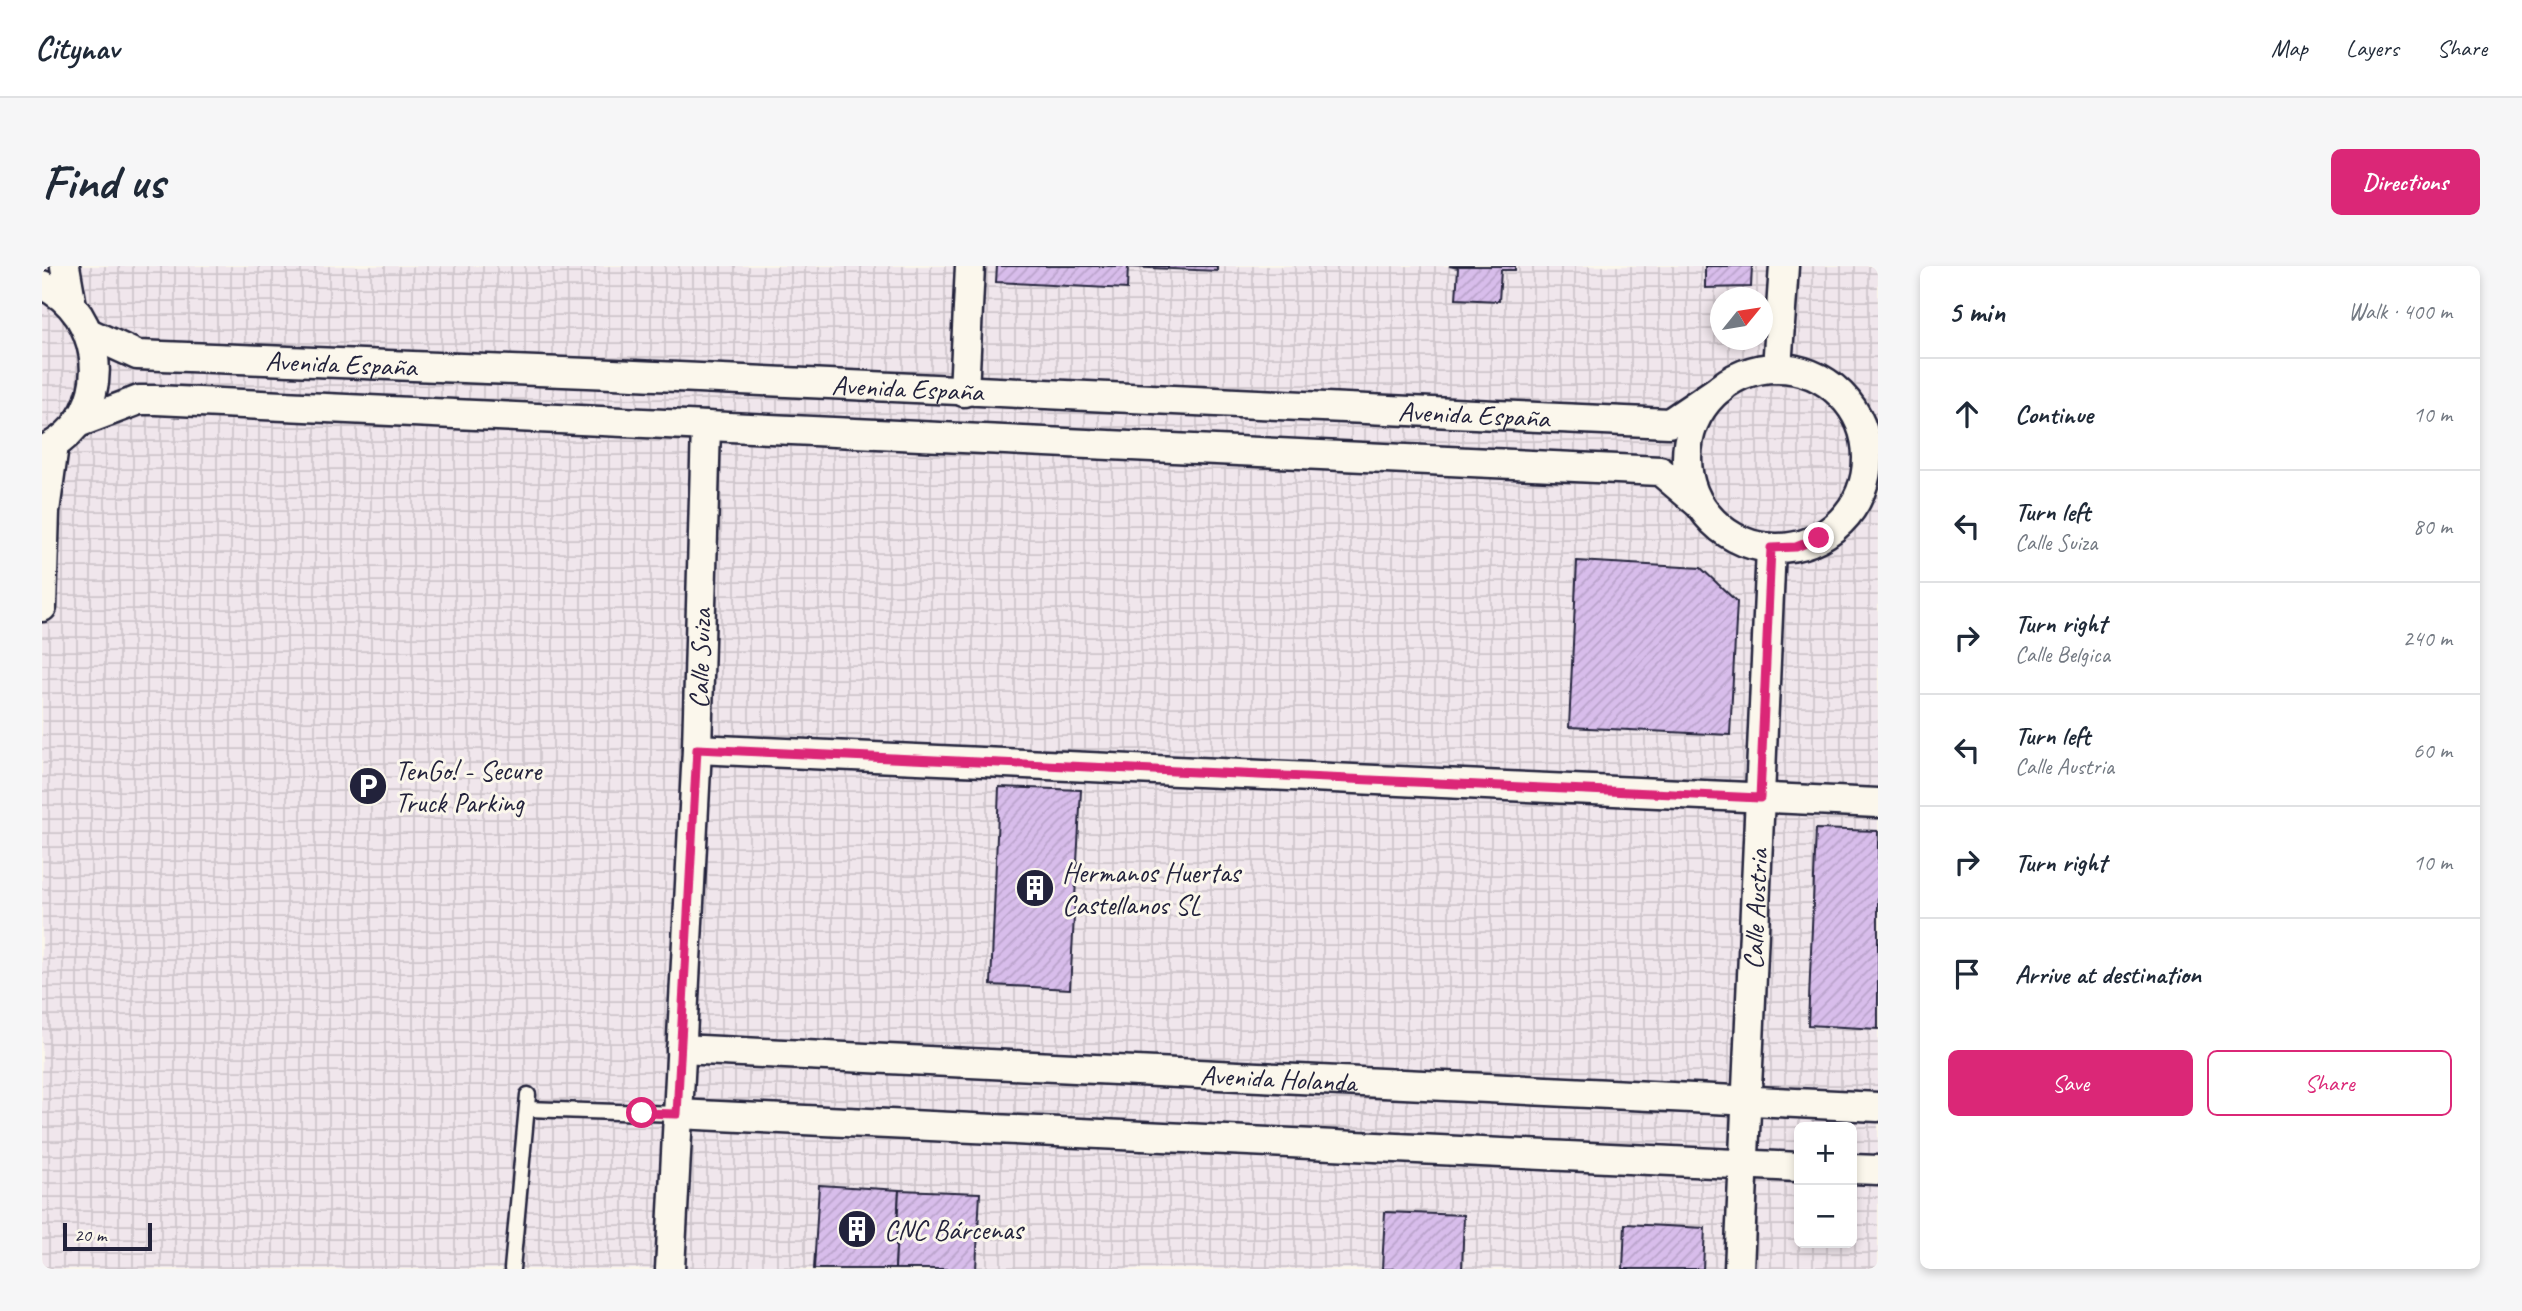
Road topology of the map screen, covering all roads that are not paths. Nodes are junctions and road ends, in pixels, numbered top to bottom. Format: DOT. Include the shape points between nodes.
graph roads {
  1 [pos="65,266"];
  2 [pos="970,266"];
  3 [pos="1784,266"];
  4 [pos="42,285"];
  5 [pos="72,306"];
  6 [pos="89,333"];
  7 [pos="1777,368"];
  8 [pos="1721,388"];
  9 [pos="964,392"];
  10 [pos="78,423"];
  11 [pos="706,426"];
  12 [pos="1870,431"];
  13 [pos="48,448"];
  14 [pos="1866,500"];
  15 [pos="1699,503"];
  16 [pos="1771,548"];
  17 [pos="42,607"];
  18 [pos="697,749"];
  19 [pos="1760,798"];
  20 [pos="1878,803"];
  21 [pos="681,1049"];
  22 [pos="1747,1102"];
  23 [pos="1878,1107"];
  24 [pos="677,1114"];
  25 [pos="1744,1165"];
  26 [pos="1794,1167"];
  27 [pos="1857,1169"];
  28 [pos="1878,1170"];
  29 [pos="512,1269"];
  30 [pos="670,1269"];
  31 [pos="1739,1269"];
  1 -- 5 [label="street"];
  2 -- 9 [label="street"];
  3 -- 7 [label="street"];
  4 -- 5 [label="street"];
  5 -- 6 [label="street"];
  6 -- 9 [label="street, Avenida España" via="137,355"];
  6 -- 10 [label="street" via="96,364 92,395"];
  7 -- 8 [label="street" via="1747,373"];
  7 -- 12 [label="street" via="1810,375 1839,393"];
  8 -- 9 [label="street, Avenida España" via="1669,424"];
  8 -- 15 [label="street" via="1703,406 1687,454"];
  10 -- 11 [label="street, Avenida España" via="147,400"];
  10 -- 13 [label="street"];
  11 -- 15 [label="street, Avenida España" via="1661,471"];
  11 -- 18 [label="street, Calle Suiza"];
  12 -- 14 [label="street"];
  13 -- 17 [label="street"];
  14 -- 16 [label="street" via="1819,538 1796,547"];
  15 -- 16 [label="street" via="1718,526 1743,542"];
  16 -- 19 [label="street, Calle Austria"];
  18 -- 19 [label="street"];
  18 -- 21 [label="street, Calle Suiza"];
  19 -- 20 [label="street"];
  19 -- 22 [label="street, Calle Austria"];
  21 -- 22 [label="street, Avenida Holanda"];
  21 -- 24 [label="street, Calle Suiza"];
  22 -- 23 [label="street, Avenida Holanda"];
  22 -- 25 [label="street, Calle Austria"];
  24 -- 25 [label="street"];
  24 -- 29 [label="lane" via="527,1102"];
  24 -- 30 [label="street, Calle Suiza"];
  25 -- 26 [label="street"];
  25 -- 31 [label="street, Calle Austria"];
  27 -- 28 [label="street"];
}
